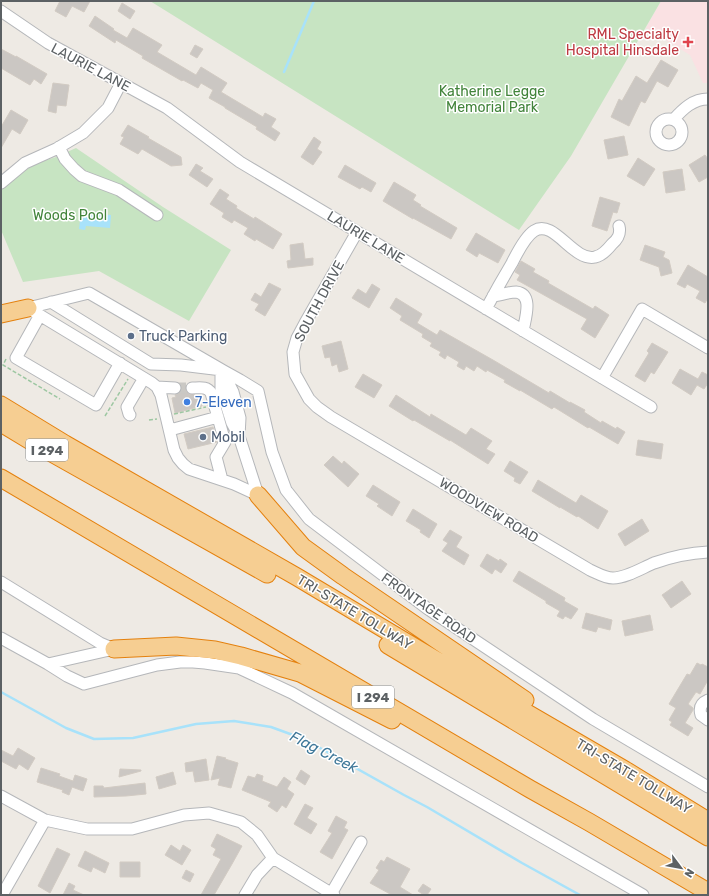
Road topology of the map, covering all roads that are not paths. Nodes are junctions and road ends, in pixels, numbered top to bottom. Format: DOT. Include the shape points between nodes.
graph roads {
  1 [pos="1,11"];
  2 [pos="121,83"];
  3 [pos="708,99"];
  4 [pos="674,119"];
  5 [pos="59,147"];
  6 [pos="1,184"];
  7 [pos="157,215"];
  8 [pos="619,226"];
  9 [pos="357,232"];
  10 [pos="493,296"];
  11 [pos="51,302"];
  12 [pos="486,309"];
  13 [pos="34,312"];
  14 [pos="1,314"];
  15 [pos="523,331"];
  16 [pos="708,348"];
  17 [pos="120,363"];
  18 [pos="222,370"];
  19 [pos="295,374"];
  20 [pos="144,378"];
  21 [pos="602,378"];
  22 [pos="157,387"];
  23 [pos="175,388"];
  24 [pos="192,388"];
  25 [pos="1,405"];
  26 [pos="651,407"];
  27 [pos="130,415"];
  28 [pos="218,417"];
  29 [pos="1,423"];
  30 [pos="170,430"];
  31 [pos="239,436"];
  32 [pos="1,478"];
  33 [pos="222,480"];
  34 [pos="258,495"];
  35 [pos="708,552"];
  36 [pos="1,582"];
  37 [pos="1,638"];
  38 [pos="114,649"];
  39 [pos="48,664"];
  40 [pos="708,700"];
  41 [pos="708,720"];
  42 [pos="625,770"];
  43 [pos="708,787"];
  44 [pos="530,789"];
  45 [pos="1,796"];
  46 [pos="45,820"];
  47 [pos="708,820"];
  48 [pos="708,837"];
  49 [pos="361,842"];
  50 [pos="273,858"];
  51 [pos="708,892"];
  52 [pos="333,894"];
  53 [pos="2,895"];
  54 [pos="245,895"];
  55 [pos="643,895"];
  1 -- 2 [label="street, LAURIE LANE" via="48,43"];
  2 -- 5 [label="street" via="108,108 83,133"];
  2 -- 9 [label="street, LAURIE LANE" via="167,108 240,162"];
  3 -- 4 [label="street" via="690,104"];
  5 -- 6 [label="street" via="25,163"];
  5 -- 7 [label="street" via="65,159 82,176 119,190"];
  8 -- 10 [label="street" via="618,238 594,257 580,253 546,228 534,231 520,248"];
  9 -- 12 [label="street, LAURIE LANE"];
  9 -- 19 [label="street, SOUTH DRIVE" via="297,338 293,352"];
  10 -- 12 [label="street"];
  10 -- 15 [label="street" via="518,292 525,297 527,302"];
  11 -- 13 [label="street, FRONTAGE ROAD"];
  11 -- 18 [label="street" via="151,364"];
  11 -- 18 [label="street, FRONTAGE ROAD" via="89,294"];
  12 -- 15 [label="street, LAURIE LANE"];
  13 -- 14 [label="highway"];
  13 -- 17 [label="street"];
  13 -- 17 [label="street" via="16,358 96,405"];
  15 -- 21 [label="street, LAURIE LANE"];
  16 -- 21 [label="street" via="642,310"];
  17 -- 20 [label="street"];
  18 -- 31 [label="street" via="233,392 240,418"];
  18 -- 31 [label="street" via="221,389"];
  18 -- 43 [label="street, FRONTAGE ROAD" via="258,391 272,452 286,490 309,519 428,609 593,719"];
  19 -- 35 [label="street, WOODVIEW ROAD" via="309,399 331,417 601,575 613,578 672,557"];
  20 -- 22 [label="street"];
  20 -- 27 [label="street" via="127,407"];
  21 -- 26 [label="street, LAURIE LANE"];
  22 -- 23 [label="street"];
  22 -- 30 [label="street"];
  24 -- 28 [label="street" via="209,390"];
  25 -- 42 [label="highway, TRI-STATE TOLLWAY / I 294"];
  28 -- 30 [label="street"];
  28 -- 33 [label="street" via="225,442 216,457"];
  29 -- 48 [label="highway, TRI-STATE TOLLWAY / I 294" via="34,444 300,592"];
  30 -- 33 [label="street" via="174,450 182,464 189,469"];
  31 -- 34 [label="street"];
  32 -- 44 [label="highway, I 294"];
  33 -- 34 [label="street"];
  34 -- 42 [label="highway" via="303,547"];
  36 -- 38 [label="street"];
  37 -- 39 [label="street"];
  38 -- 39 [label="street"];
  38 -- 44 [label="highway" via="176,646 215,650 300,673"];
  39 -- 55 [label="street" via="84,684 157,665 180,662 239,668 292,693"];
  40 -- 41 [label="street" via="701,706 700,712 701,716"];
  42 -- 47 [label="highway, TRI-STATE TOLLWAY / I 294"];
  44 -- 51 [label="highway, I 294"];
  45 -- 46 [label="street"];
  46 -- 50 [label="street" via="87,828 132,829 184,815 209,813 241,822 257,835"];
  46 -- 53 [label="street"];
  49 -- 52 [label="street"];
  50 -- 52 [label="street"];
  50 -- 54 [label="street" via="257,875"];
}
